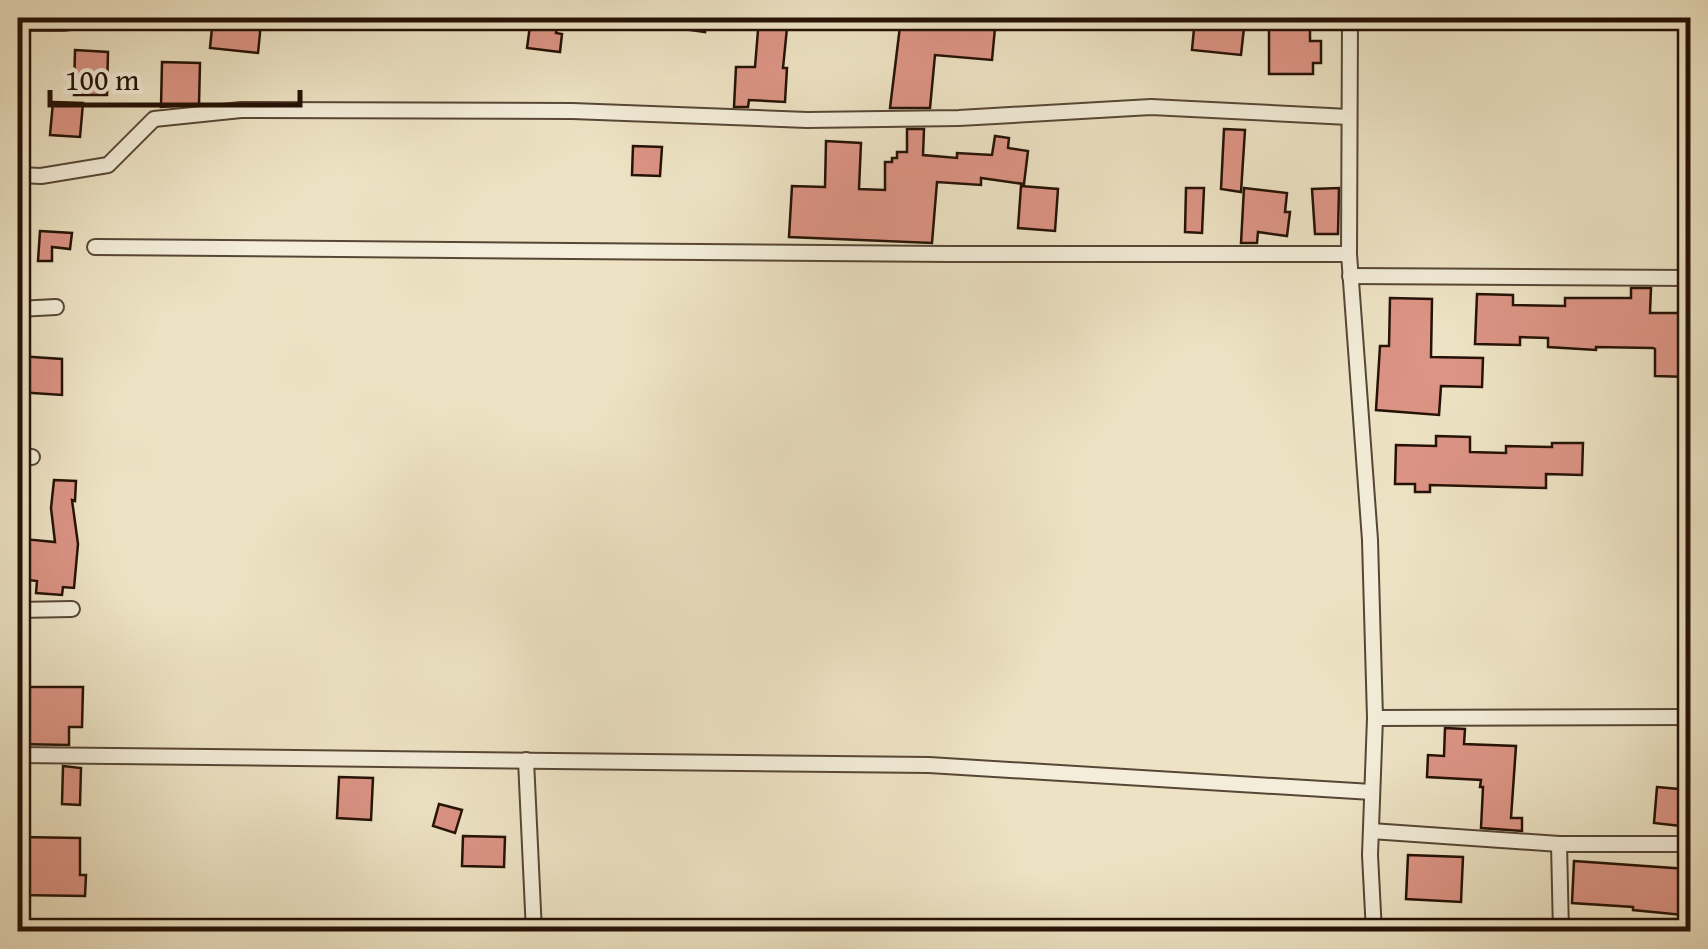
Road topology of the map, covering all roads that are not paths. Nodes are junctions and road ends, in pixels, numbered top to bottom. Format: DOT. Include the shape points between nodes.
graph roads {
  1 [pos="102,18"];
  2 [pos="1350,18"];
  3 [pos="18,23"];
  4 [pos="1349,117"];
  5 [pos="18,175"];
  6 [pos="95,247"];
  7 [pos="1349,254"];
  8 [pos="1350,276"];
  9 [pos="1690,278"];
  10 [pos="56,307"];
  11 [pos="18,308"];
  12 [pos="72,608"];
  13 [pos="18,610"];
  14 [pos="1690,717"];
  15 [pos="1375,718"];
  16 [pos="18,755"];
  17 [pos="526,760"];
  18 [pos="1372,792"];
  19 [pos="1370,831"];
  20 [pos="1559,844"];
  21 [pos="1690,844"];
  22 [pos="534,932"];
  23 [pos="1374,932"];
  24 [pos="1561,932"];
  1 -- 3 [label="street"];
  2 -- 4 [label="street"];
  4 -- 5 [label="street" via="1152,107 807,120 572,110 241,110 154,120 108,165"];
  4 -- 7 [label="street"];
  6 -- 7 [label="street"];
  7 -- 8 [label="street"];
  8 -- 9 [label="street"];
  8 -- 15 [label="street" via="1370,540"];
  10 -- 11 [label="street"];
  12 -- 13 [label="street"];
  14 -- 15 [label="street"];
  15 -- 18 [label="street"];
  16 -- 17 [label="street"];
  17 -- 18 [label="street" via="929,765"];
  17 -- 22 [label="street"];
  18 -- 19 [label="street"];
  19 -- 20 [label="street"];
  19 -- 23 [label="street"];
  20 -- 21 [label="street"];
  20 -- 24 [label="street"];
}
